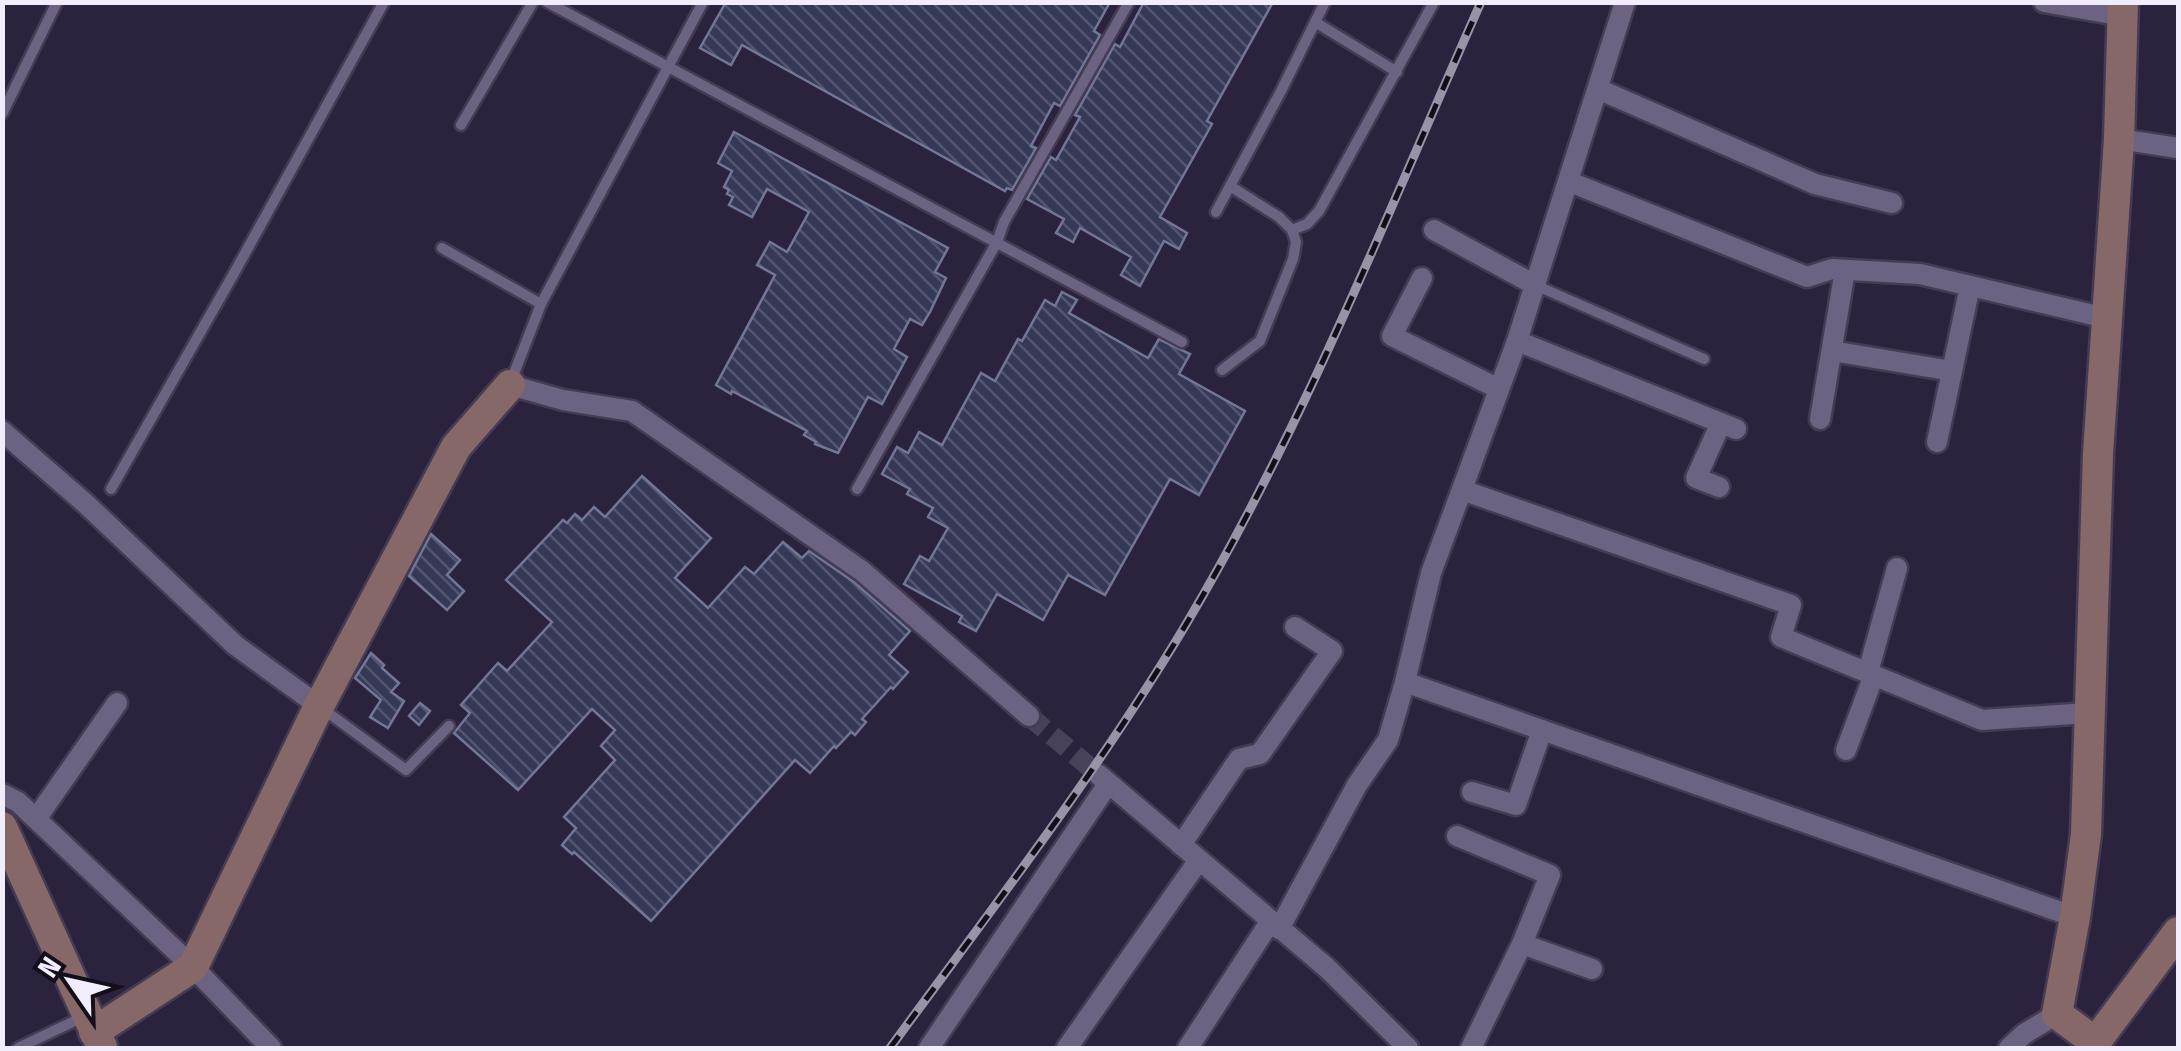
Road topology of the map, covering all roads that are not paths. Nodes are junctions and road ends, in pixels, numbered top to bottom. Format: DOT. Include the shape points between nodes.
graph roads {
  1 [pos="56,2"];
  2 [pos="384,2"];
  3 [pos="532,2"];
  4 [pos="547,2"];
  5 [pos="703,2"];
  6 [pos="1129,2"];
  7 [pos="1325,2"];
  8 [pos="1434,2"];
  9 [pos="1625,2"];
  10 [pos="2044,2"];
  11 [pos="2123,9"];
  12 [pos="1314,22"];
  13 [pos="669,67"];
  14 [pos="1397,72"];
  15 [pos="1598,89"];
  16 [pos="2,114"];
  17 [pos="461,125"];
  18 [pos="2118,139"];
  19 [pos="2178,148"];
  20 [pos="1570,182"];
  21 [pos="1230,186"];
  22 [pos="1892,203"];
  23 [pos="1216,212"];
  24 [pos="1292,230"];
  25 [pos="1434,230"];
  26 [pos="997,242"];
  27 [pos="442,248"];
  28 [pos="1845,270"];
  29 [pos="1422,278"];
  30 [pos="1535,286"];
  31 [pos="1970,286"];
  32 [pos="541,304"];
  33 [pos="2106,318"];
  34 [pos="1517,341"];
  35 [pos="1182,342"];
  36 [pos="1832,351"];
  37 [pos="1704,359"];
  38 [pos="1222,370"];
  39 [pos="1952,371"];
  40 [pos="510,385"];
  41 [pos="1499,389"];
  42 [pos="1820,419"];
  43 [pos="2,431"];
  44 [pos="1938,442"];
  45 [pos="1719,487"];
  46 [pos="112,489"];
  47 [pos="857,489"];
  48 [pos="1462,490"];
  49 [pos="1897,568"];
  50 [pos="1295,627"];
  51 [pos="1871,674"];
  52 [pos="1405,682"];
  53 [pos="117,703"];
  54 [pos="319,706"];
  55 [pos="2088,714"];
  56 [pos="1029,716"];
  57 [pos="449,726"];
  58 [pos="1542,730"];
  59 [pos="1846,750"];
  60 [pos="1472,792"];
  61 [pos="2,794"];
  62 [pos="36,819"];
  63 [pos="2,827"];
  64 [pos="1457,836"];
  65 [pos="1181,845"];
  66 [pos="1199,860"];
  67 [pos="2075,917"];
  68 [pos="1275,925"];
  69 [pos="2178,932"];
  70 [pos="1522,944"];
  71 [pos="193,967"];
  72 [pos="1592,968"];
  73 [pos="2057,1014"];
  74 [pos="94,1032"];
  75 [pos="2093,1045"];
  76 [pos="18,1048"];
  77 [pos="271,1048"];
  78 [pos="929,1048"];
  79 [pos="1067,1048"];
  80 [pos="1188,1048"];
  81 [pos="1408,1048"];
  82 [pos="1471,1048"];
  83 [pos="2010,1048"];
  1 -- 16 [label="lane"];
  2 -- 46 [label="lane"];
  3 -- 17 [label="lane"];
  4 -- 13 [label="lane"];
  5 -- 13 [label="lane"];
  6 -- 26 [label="lane"];
  7 -- 12 [label="lane"];
  8 -- 14 [label="lane"];
  9 -- 15 [label="street"];
  10 -- 11 [label="street"];
  11 -- 18 [label="street"];
  12 -- 14 [label="lane"];
  12 -- 21 [label="lane"];
  13 -- 26 [label="lane"];
  13 -- 32 [label="lane"];
  14 -- 24 [label="lane" via="1319,211"];
  15 -- 20 [label="street"];
  15 -- 22 [label="street" via="1816,184"];
  18 -- 19 [label="street"];
  18 -- 33 [label="street"];
  20 -- 28 [label="street" via="1807,278"];
  20 -- 30 [label="street"];
  21 -- 23 [label="lane"];
  21 -- 24 [label="lane"];
  24 -- 38 [label="lane" via="1293,259 1260,341"];
  25 -- 30 [label="street"];
  26 -- 35 [label="lane"];
  26 -- 47 [label="lane"];
  27 -- 32 [label="lane"];
  28 -- 31 [label="street" via="1920,274"];
  28 -- 36 [label="street"];
  29 -- 41 [label="street" via="1392,336"];
  30 -- 34 [label="street"];
  30 -- 37 [label="lane"];
  31 -- 33 [label="street"];
  31 -- 39 [label="street"];
  32 -- 40 [label="lane"];
  33 -- 55 [label="street"];
  34 -- 41 [label="street"];
  34 -- 45 [label="street" via="1728,426 1696,478"];
  36 -- 39 [label="street"];
  36 -- 42 [label="street"];
  39 -- 44 [label="street"];
  40 -- 54 [label="street" via="456,447"];
  40 -- 56 [label="street" via="632,411 862,571"];
  41 -- 48 [label="street"];
  43 -- 54 [label="street" via="235,646"];
  48 -- 51 [label="street" via="1790,605 1782,636"];
  48 -- 52 [label="street" via="1431,573"];
  49 -- 51 [label="street"];
  50 -- 65 [label="street" via="1332,651 1260,754 1239,759"];
  51 -- 55 [label="street" via="1982,720"];
  51 -- 59 [label="street"];
  52 -- 58 [label="street"];
  52 -- 68 [label="street" via="1388,740"];
  53 -- 62 [label="street"];
  54 -- 57 [label="lane" via="406,770"];
  54 -- 71 [label="street"];
  55 -- 67 [label="street" via="2086,834"];
  58 -- 60 [label="street" via="1516,805"];
  58 -- 67 [label="street"];
  61 -- 62 [label="street"];
  62 -- 71 [label="street"];
  63 -- 74 [label="street"];
  64 -- 70 [label="street" via="1550,875"];
  65 -- 66 [label="street"];
  65 -- 78 [label="street" via="1104,779"];
  66 -- 68 [label="street"];
  66 -- 79 [label="street"];
  67 -- 73 [label="street"];
  68 -- 80 [label="street"];
  68 -- 81 [label="street"];
  69 -- 75 [label="street"];
  70 -- 72 [label="street"];
  70 -- 82 [label="street"];
  71 -- 74 [label="street"];
  71 -- 77 [label="street"];
  73 -- 75 [label="street"];
  73 -- 83 [label="street"];
  74 -- 76 [label="lane"];
}
